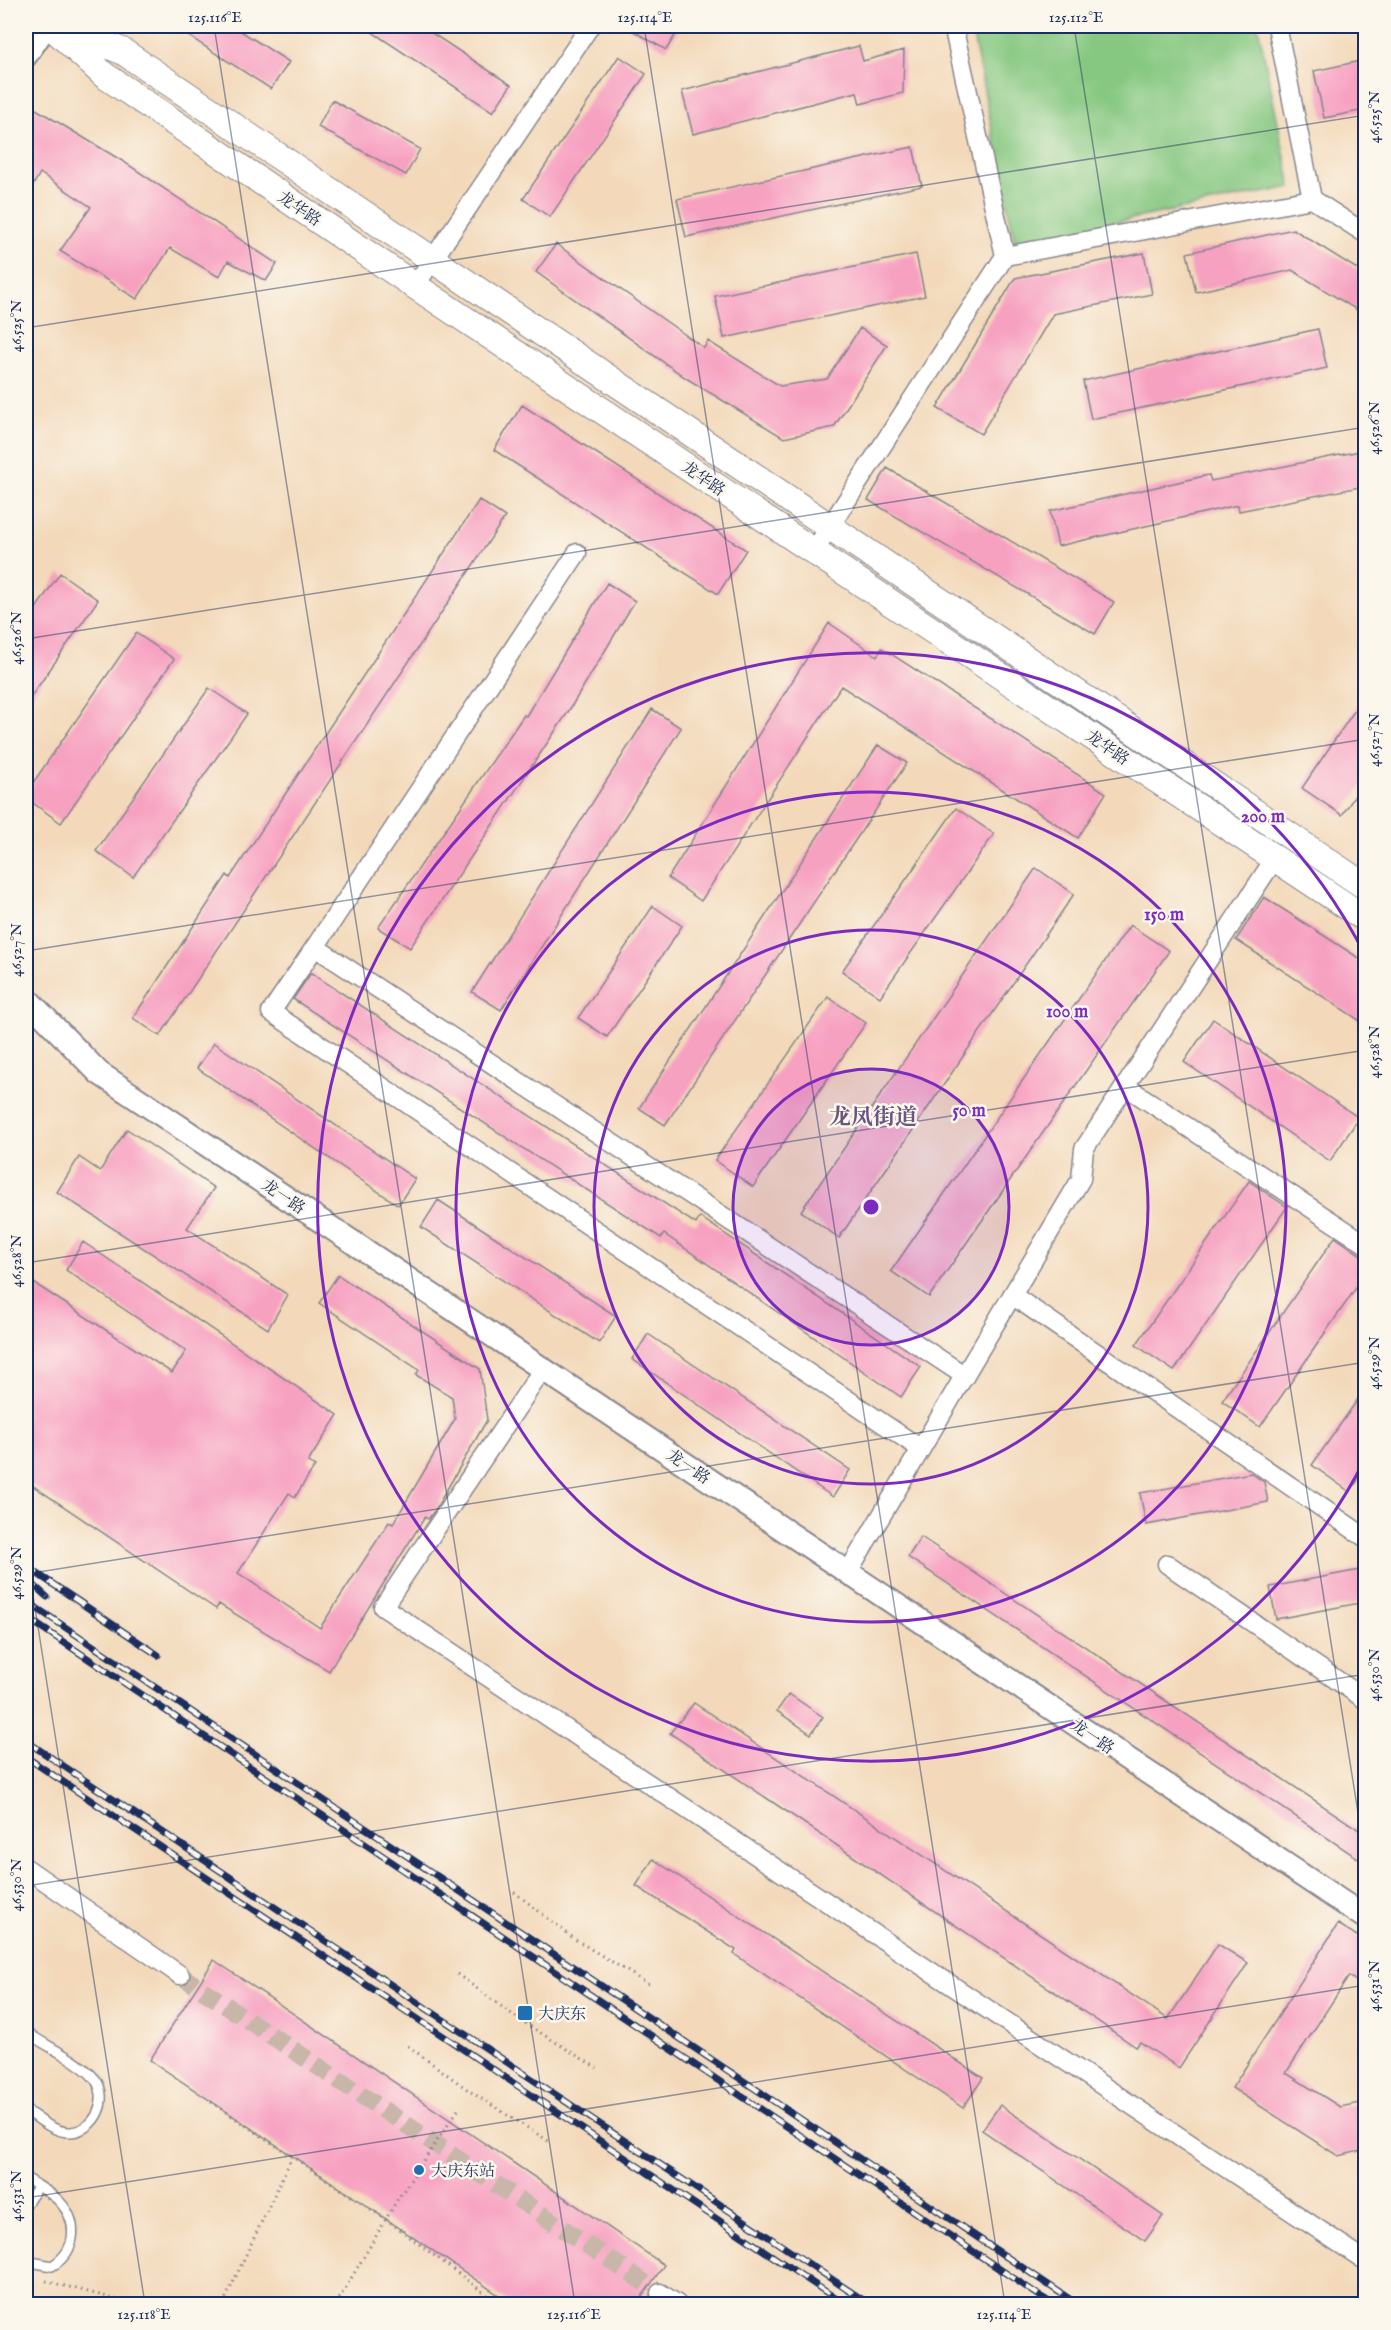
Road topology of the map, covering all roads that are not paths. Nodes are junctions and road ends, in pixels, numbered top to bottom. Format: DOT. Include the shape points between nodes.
graph roads {
  1 [pos="50,26"];
  2 [pos="591,26"];
  3 [pos="954,26"];
  4 [pos="1277,26"];
  5 [pos="26,55"];
  6 [pos="1312,199"];
  7 [pos="1365,234"];
  8 [pos="1005,256"];
  9 [pos="433,260"];
  10 [pos="415,286"];
  11 [pos="830,527"];
  12 [pos="814,551"];
  13 [pos="577,553"];
  14 [pos="1275,858"];
  15 [pos="1363,881"];
  16 [pos="1344,904"];
  17 [pos="1365,919"];
  18 [pos="315,947"];
  19 [pos="26,998"];
  20 [pos="1125,1086"];
  21 [pos="1365,1244"];
  22 [pos="1012,1295"];
  23 [pos="543,1369"];
  24 [pos="965,1376"];
  25 [pos="921,1449"];
  26 [pos="1365,1538"];
  27 [pos="1167,1564"];
  28 [pos="848,1572"];
  29 [pos="1365,1700"];
  30 [pos="26,1868"];
  31 [pos="1365,1918"];
  32 [pos="180,1975"];
  33 [pos="26,2032"];
  34 [pos="26,2110"];
  35 [pos="26,2178"];
  36 [pos="38,2187"];
  37 [pos="26,2204"];
  38 [pos="26,2261"];
  39 [pos="1365,2261"];
  40 [pos="660,2293"];
  41 [pos="677,2304"];
  1 -- 5 [label="street"];
  1 -- 9 [label="main road" via="122,51"];
  1 -- 10 [label="main road, 龙华路" via="105,75"];
  2 -- 9 [label="street"];
  3 -- 8 [label="street"];
  4 -- 6 [label="street"];
  6 -- 7 [label="street"];
  6 -- 8 [label="street"];
  8 -- 11 [label="street"];
  9 -- 10 [label="street"];
  9 -- 11 [label="main road"];
  10 -- 12 [label="main road, 龙华路"];
  11 -- 12 [label="street"];
  11 -- 15 [label="main road"];
  12 -- 14 [label="main road, 龙华路"];
  13 -- 18 [label="street"];
  14 -- 16 [label="main road, 龙华路"];
  14 -- 20 [label="street"];
  15 -- 16 [label="street"];
  16 -- 17 [label="main road, 龙华路"];
  18 -- 24 [label="street"];
  18 -- 25 [label="street" via="271,1012"];
  19 -- 23 [label="street, 龙一路" via="99,1073"];
  20 -- 21 [label="street"];
  20 -- 22 [label="street" via="1084,1149 1081,1179"];
  22 -- 24 [label="street"];
  22 -- 26 [label="street"];
  23 -- 28 [label="street, 龙一路"];
  23 -- 39 [label="street" via="382,1606"];
  24 -- 25 [label="street"];
  25 -- 28 [label="street"];
  27 -- 29 [label="street"];
  28 -- 31 [label="street, 龙一路"];
  30 -- 32 [label="street"];
  33 -- 34 [label="lane" via="88,2073 99,2087 101,2097 97,2115 90,2123 70,2132 50,2126"];
  35 -- 36 [label="lane"];
  36 -- 37 [label="lane"];
  36 -- 38 [label="lane" via="57,2199 66,2211 74,2239 63,2260 52,2266"];
  40 -- 41 [label="street"];
}
